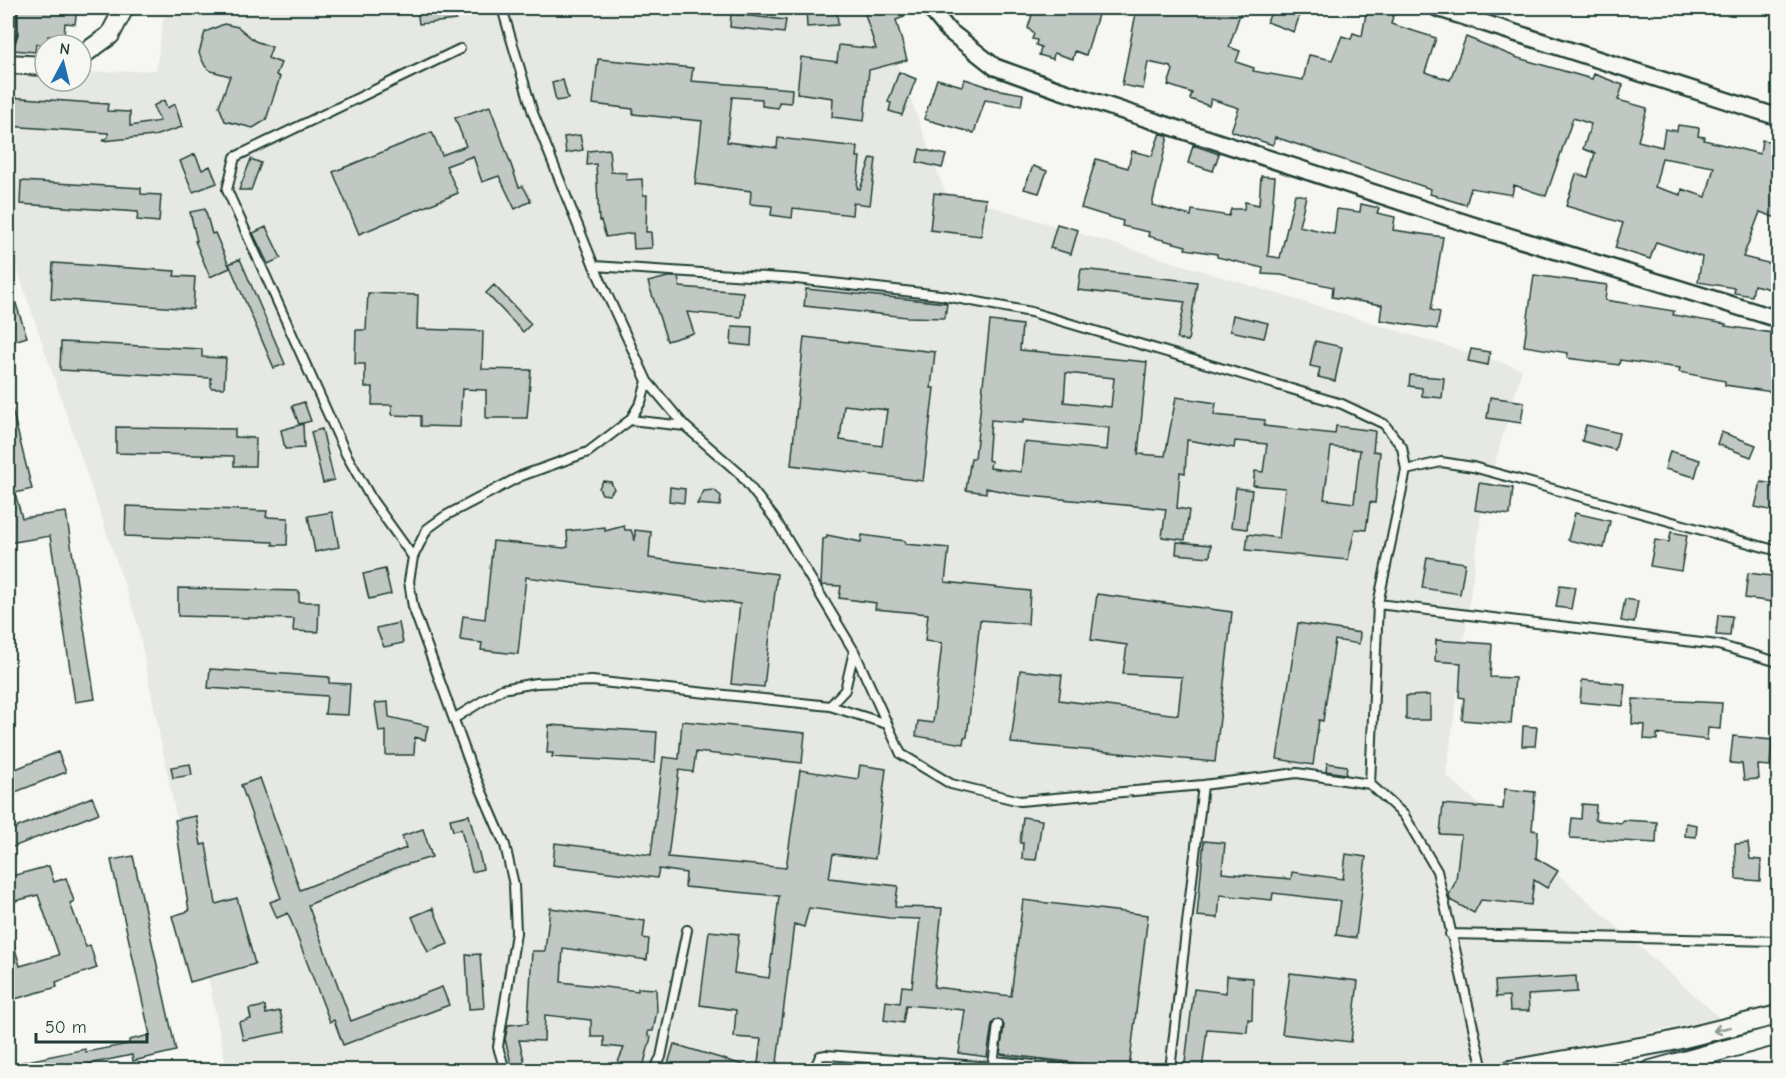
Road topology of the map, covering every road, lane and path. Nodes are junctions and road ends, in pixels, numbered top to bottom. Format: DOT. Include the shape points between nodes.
graph roads {
  1 [pos="8,8"];
  2 [pos="123,8"];
  3 [pos="502,8"];
  4 [pos="930,8"];
  5 [pos="1437,8"];
  6 [pos="8,34"];
  7 [pos="93,47"];
  8 [pos="460,49"];
  9 [pos="8,64"];
  10 [pos="33,65"];
  11 [pos="1779,117"];
  12 [pos="594,266"];
  13 [pos="1779,319"];
  14 [pos="647,381"];
  15 [pos="630,420"];
  16 [pos="685,426"];
  17 [pos="1407,470"];
  18 [pos="1779,551"];
  19 [pos="413,557"];
  20 [pos="1378,604"];
  21 [pos="854,651"];
  22 [pos="1779,662"];
  23 [pos="830,706"];
  24 [pos="455,718"];
  25 [pos="887,724"];
  26 [pos="1370,783"];
  27 [pos="1203,785"];
  28 [pos="687,930"];
  29 [pos="1450,934"];
  30 [pos="1779,941"];
  31 [pos="1779,1016"];
  32 [pos="998,1025"];
  33 [pos="1779,1035"];
  34 [pos="993,1066"];
  35 [pos="1660,1070"];
  36 [pos="506,1071"];
  37 [pos="654,1071"];
  38 [pos="814,1071"];
  39 [pos="1083,1071"];
  40 [pos="1170,1071"];
  41 [pos="1483,1071"];
  42 [pos="1510,1071"];
  1 -- 6 [label="street"];
  2 -- 7 [label="street" via="110,35"];
  3 -- 12 [label="lane" via="533,113"];
  4 -- 13 [label="street" via="948,30 995,66 1048,86 1469,224"];
  5 -- 11 [label="street"];
  8 -- 19 [label="lane" via="235,156 227,190 346,454 372,500"];
  9 -- 10 [label="street"];
  12 -- 14 [label="lane"];
  12 -- 17 [label="lane" via="796,279 940,295 1031,312 1342,404 1384,424 1402,447"];
  14 -- 15 [label="lane"];
  14 -- 16 [label="lane"];
  15 -- 16 [label="lane"];
  15 -- 19 [label="lane" via="588,452 521,477 445,516 426,529"];
  16 -- 21 [label="lane" via="739,473 775,519"];
  17 -- 18 [label="lane" via="1441,462 1473,467"];
  17 -- 20 [label="lane"];
  19 -- 24 [label="lane" via="409,581 413,607"];
  20 -- 22 [label="lane" via="1718,645"];
  20 -- 26 [label="lane"];
  21 -- 23 [label="lane" via="845,690"];
  21 -- 25 [label="lane"];
  23 -- 24 [label="lane" via="581,681 502,689"];
  23 -- 25 [label="lane"];
  24 -- 36 [label="lane" via="505,845 514,885 516,933 498,1047"];
  25 -- 27 [label="lane" via="901,754 951,784 1020,801"];
  26 -- 27 [label="lane" via="1297,773"];
  26 -- 29 [label="lane" via="1404,816 1437,871"];
  27 -- 40 [label="lane"];
  28 -- 37 [label="lane" via="661,1057"];
  29 -- 30 [label="lane"];
  29 -- 41 [label="lane"];
  31 -- 42 [label="street, one-way" via="1668,1042"];
  32 -- 34 [label="lane"];
  33 -- 35 [label="street"];
  34 -- 38 [label="lane" via="826,1055 819,1056"];
  34 -- 39 [label="lane"];
}
